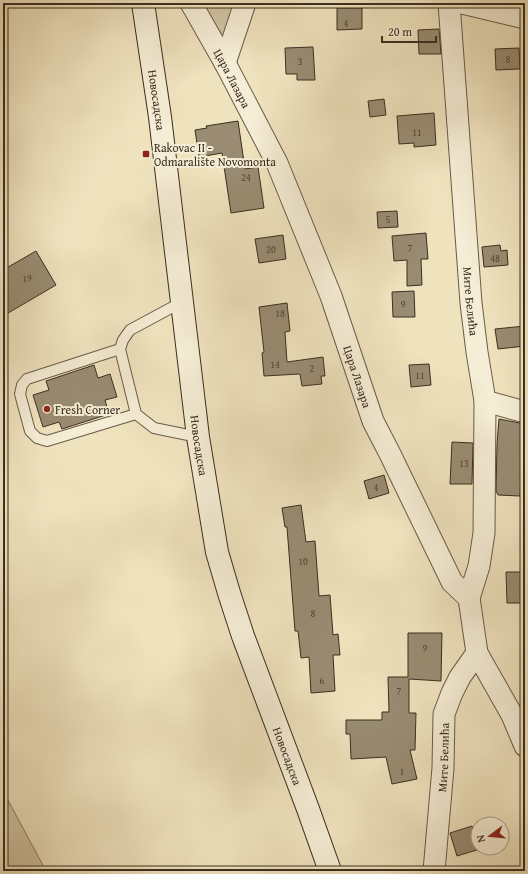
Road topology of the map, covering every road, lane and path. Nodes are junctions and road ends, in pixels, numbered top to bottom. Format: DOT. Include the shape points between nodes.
graph roads {
  1 [pos="143,3"];
  2 [pos="191,3"];
  3 [pos="245,3"];
  4 [pos="449,3"];
  5 [pos="462,3"];
  6 [pos="525,18"];
  7 [pos="225,63"];
  8 [pos="182,302"];
  9 [pos="120,349"];
  10 [pos="485,401"];
  11 [pos="525,412"];
  12 [pos="136,414"];
  13 [pos="198,437"];
  14 [pos="469,598"];
  15 [pos="477,653"];
  16 [pos="525,746"];
  17 [pos="330,871"];
  18 [pos="434,871"];
  1 -- 8 [label="main road, Новосадска" via="160,117"];
  2 -- 7 [label="street, Цара Лазара"];
  3 -- 7 [label="street"];
  4 -- 10 [label="street, Мите Белића" via="471,303"];
  5 -- 6 [label="street"];
  7 -- 14 [label="street, Цара Лазара" via="276,163 331,296 373,421 452,582"];
  8 -- 9 [label="lane" via="130,330"];
  8 -- 13 [label="main road, Новосадска"];
  9 -- 12 [label="lane"];
  9 -- 12 [label="lane" via="27,379 20,394 30,431 37,438 47,441"];
  10 -- 11 [label="street"];
  10 -- 14 [label="street, Мите Белића" via="484,533 479,566"];
  12 -- 13 [label="lane" via="154,428"];
  13 -- 17 [label="main road, Новосадска" via="218,552 229,593"];
  14 -- 15 [label="street"];
  15 -- 16 [label="street" via="512,715"];
  15 -- 18 [label="street, Мите Белића" via="460,676 444,714 443,768"];
}
